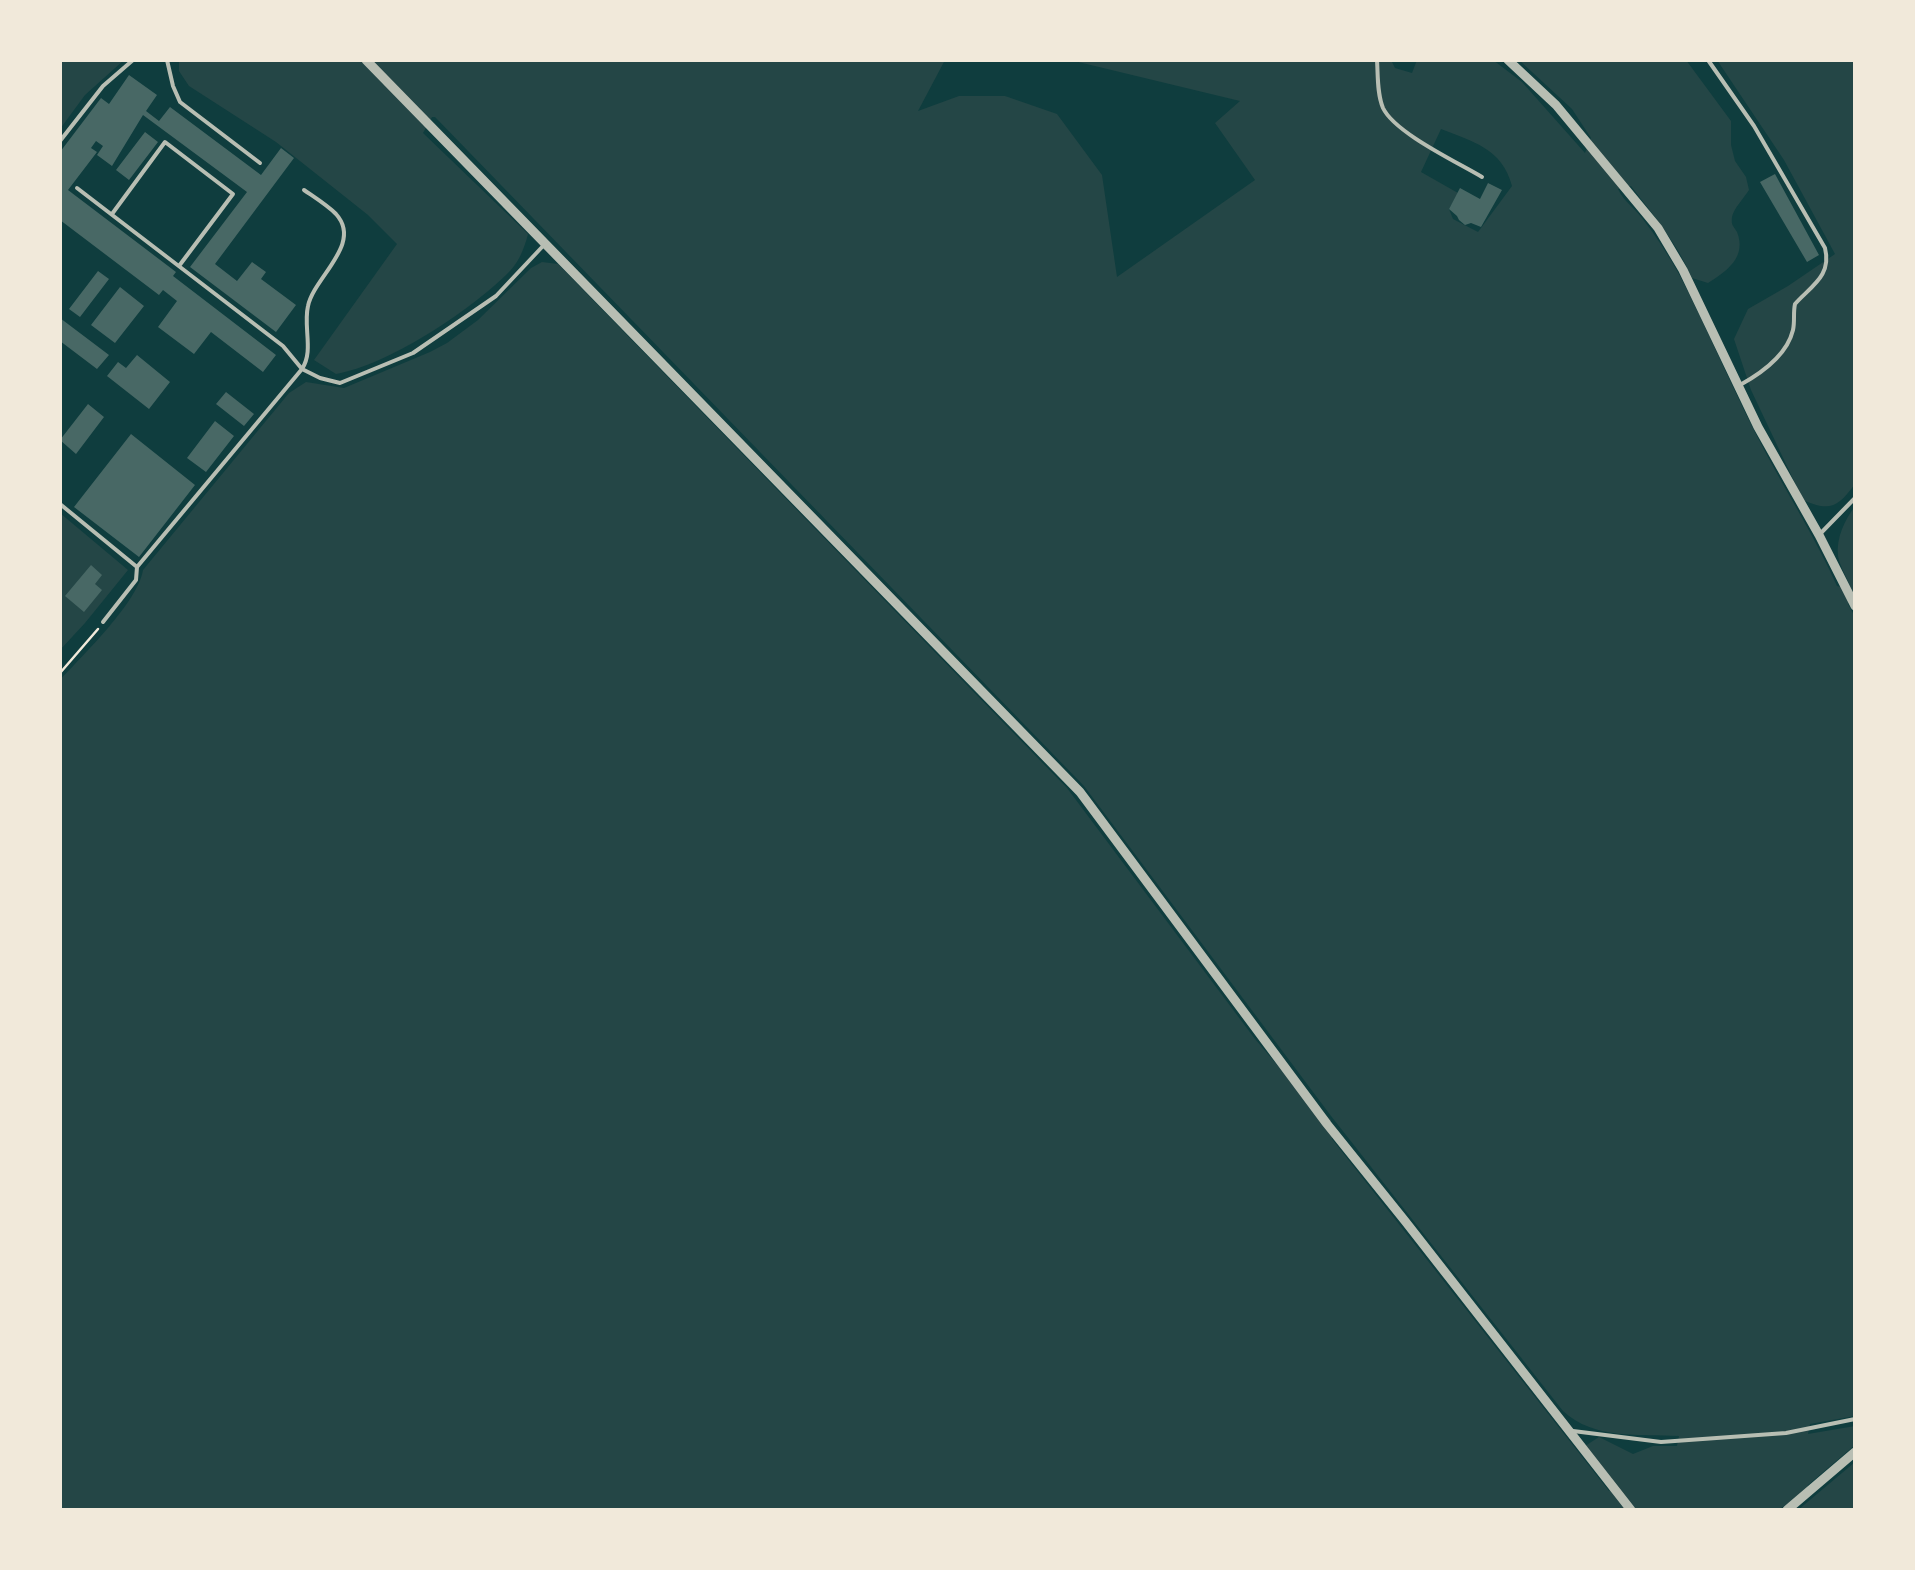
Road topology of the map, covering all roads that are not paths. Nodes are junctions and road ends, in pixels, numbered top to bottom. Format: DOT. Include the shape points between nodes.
graph roads {
  1 [pos="134,60"];
  2 [pos="167,60"];
  3 [pos="366,60"];
  4 [pos="1377,60"];
  5 [pos="1508,60"];
  6 [pos="1708,60"];
  7 [pos="60,141"];
  8 [pos="260,163"];
  9 [pos="1482,177"];
  10 [pos="76,188"];
  11 [pos="304,190"];
  12 [pos="111,214"];
  13 [pos="546,242"];
  14 [pos="179,266"];
  15 [pos="302,369"];
  16 [pos="1738,386"];
  17 [pos="1855,498"];
  18 [pos="60,504"];
  19 [pos="1820,535"];
  20 [pos="137,566"];
  21 [pos="1855,606"];
  22 [pos="103,622"];
  23 [pos="1855,1420"];
  24 [pos="1568,1431"];
  25 [pos="1855,1452"];
  26 [pos="1631,1510"];
  27 [pos="1787,1510"];
  1 -- 7 [label="lane" via="103,86"];
  2 -- 8 [label="lane" via="180,102"];
  3 -- 13 [label="street"];
  4 -- 9 [label="lane" via="1384,109 1396,126"];
  5 -- 16 [label="street" via="1556,104 1658,228"];
  6 -- 16 [label="lane" via="1754,126 1827,258 1822,278 1795,304 1794,328 1784,346 1769,366"];
  10 -- 12 [label="lane"];
  11 -- 15 [label="lane" via="336,214 344,240 310,297 308,361"];
  12 -- 14 [label="lane"];
  12 -- 14 [label="lane" via="165,142 233,194"];
  13 -- 15 [label="lane" via="496,296 413,354 340,383"];
  13 -- 24 [label="street" via="1080,792 1327,1124"];
  14 -- 15 [label="lane" via="283,346"];
  15 -- 20 [label="lane"];
  16 -- 19 [label="street"];
  17 -- 19 [label="lane"];
  18 -- 20 [label="lane"];
  19 -- 21 [label="street"];
  20 -- 22 [label="lane" via="136,580"];
  23 -- 24 [label="lane" via="1786,1434 1661,1442"];
  24 -- 26 [label="street"];
  25 -- 27 [label="street"];
}
